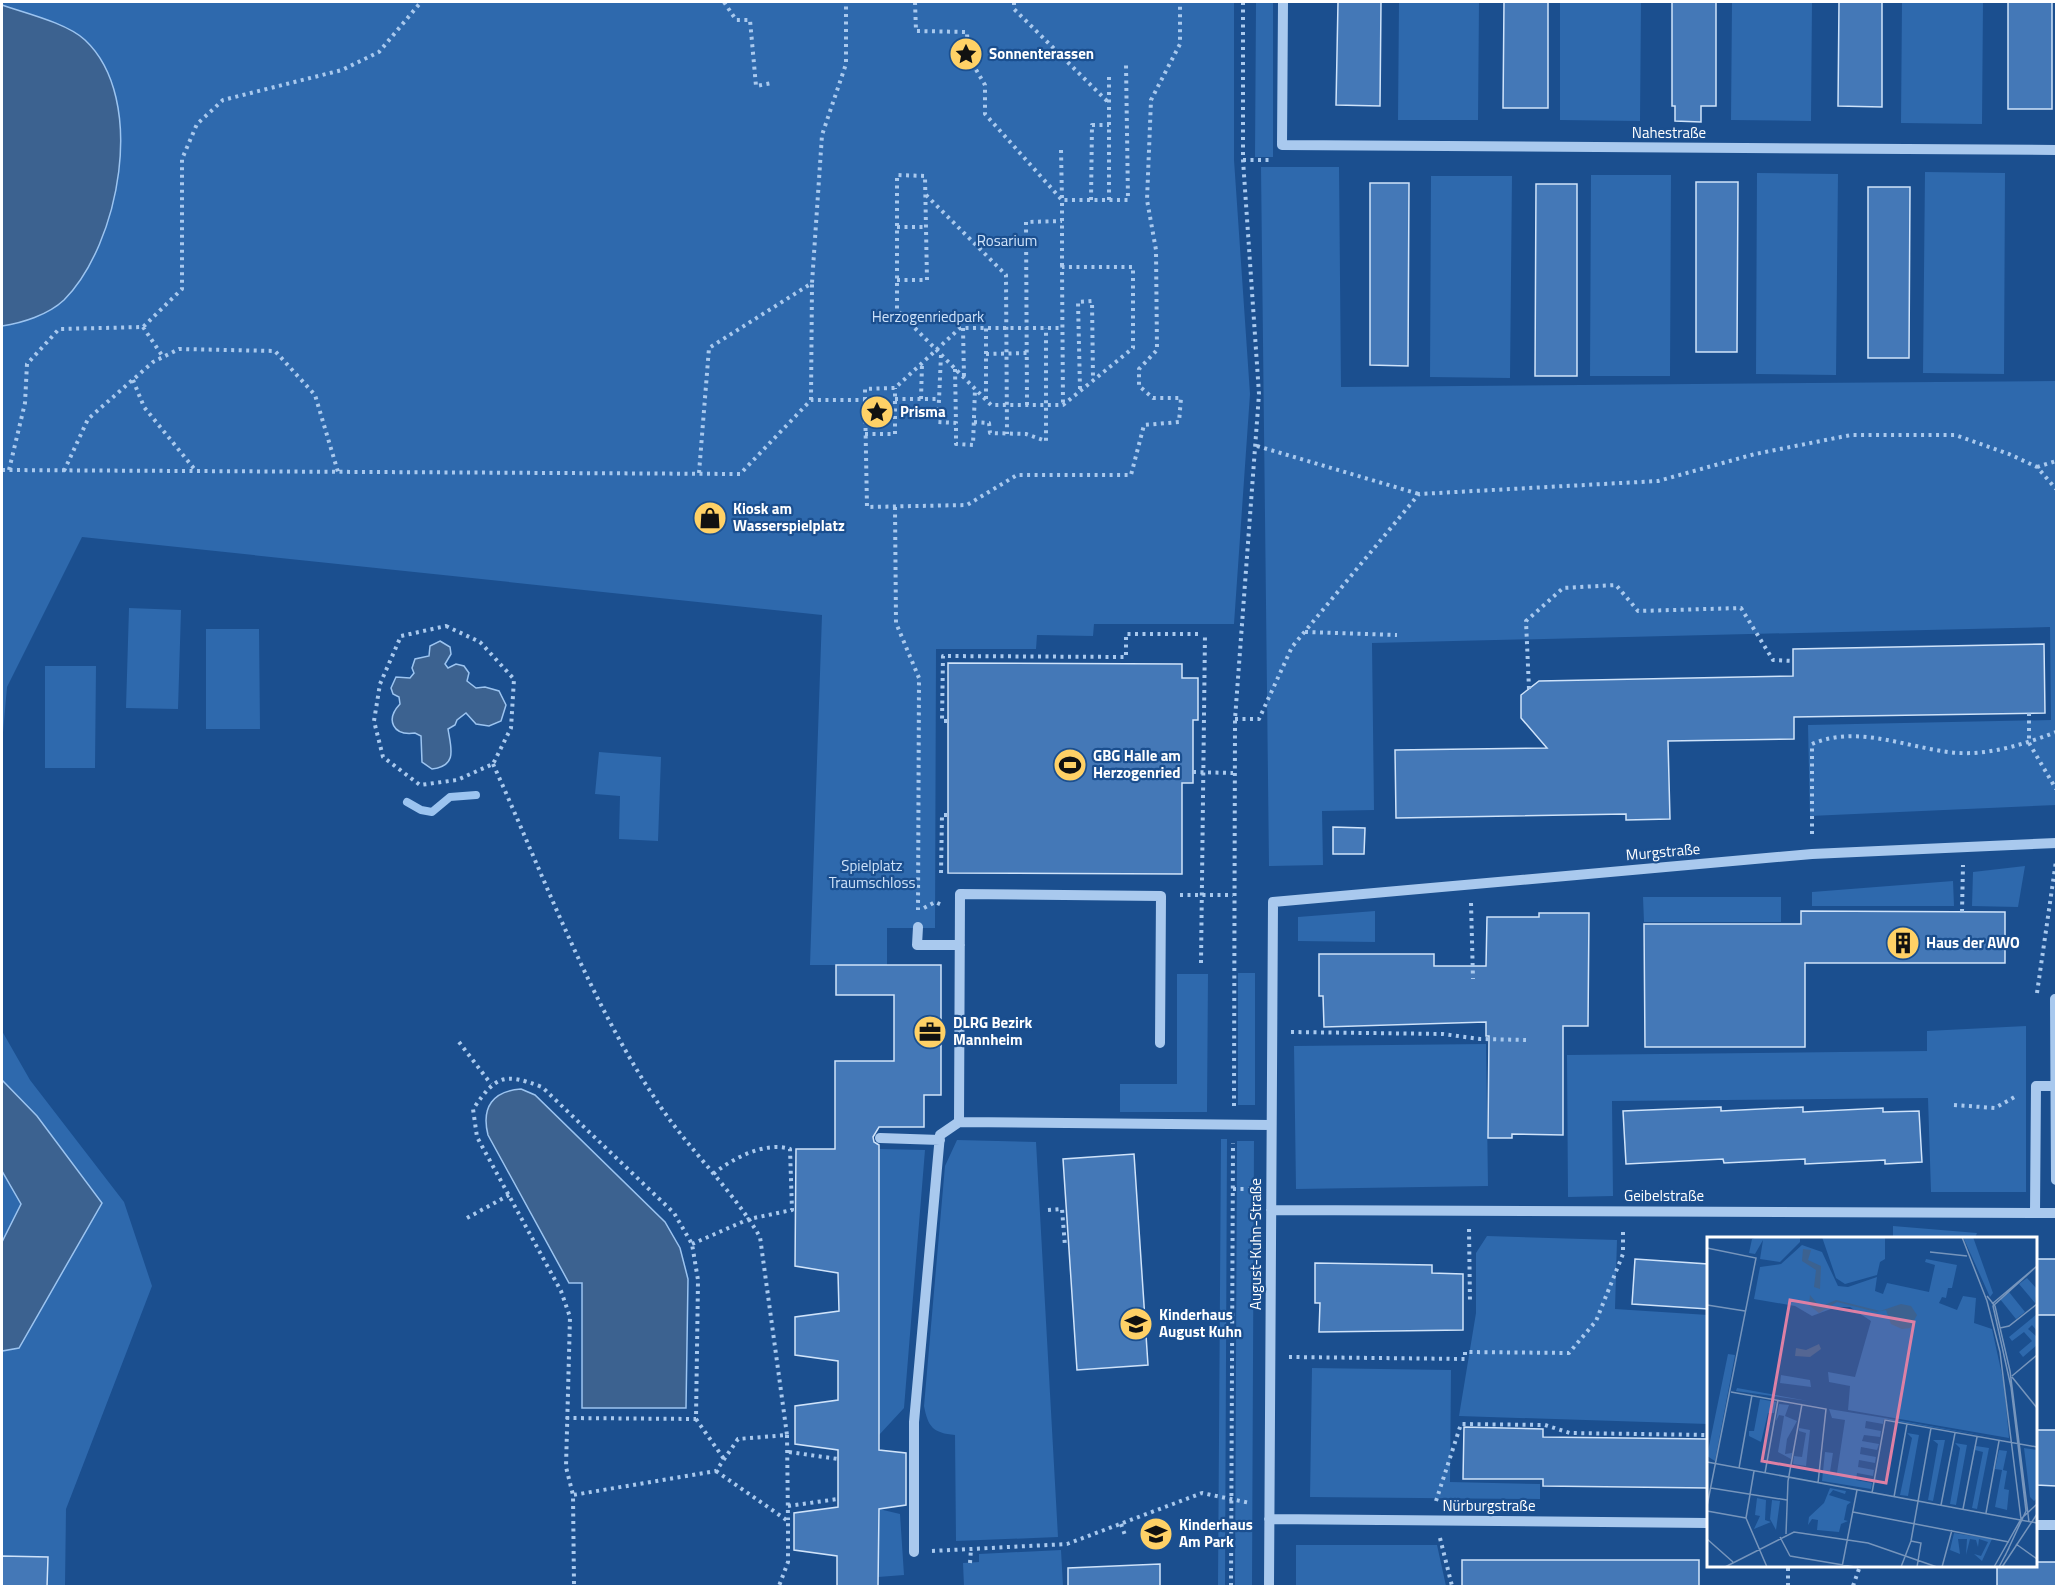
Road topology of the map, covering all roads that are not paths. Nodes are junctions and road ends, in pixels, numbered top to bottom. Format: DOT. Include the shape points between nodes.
graph roads {
  1 [pos="1283,2"];
  2 [pos="2056,150"];
  3 [pos="2056,843"];
  4 [pos="1273,902"];
  5 [pos="918,927"];
  6 [pos="960,945"];
  7 [pos="2055,999"];
  8 [pos="1160,1043"];
  9 [pos="2056,1086"];
  10 [pos="959,1122"];
  11 [pos="1271,1125"];
  12 [pos="899,1133"];
  13 [pos="940,1140"];
  14 [pos="2056,1180"];
  15 [pos="1271,1210"];
  16 [pos="2035,1213"];
  17 [pos="2056,1214"];
  18 [pos="1269,1520"];
  19 [pos="1707,1522"];
  20 [pos="2037,1525"];
  21 [pos="2056,1525"];
  22 [pos="915,1552"];
  23 [pos="1269,1587"];
  1 -- 2 [label="street, Nahestraße" via="1282,145"];
  3 -- 4 [label="street, Murgstraße" via="1812,855"];
  4 -- 11 [label="street, August-Kuhn-Straße"];
  5 -- 6 [label="street" via="917,945"];
  6 -- 8 [label="street" via="960,894 1161,896"];
  6 -- 10 [label="street"];
  7 -- 9 [label="street"];
  9 -- 14 [label="street"];
  9 -- 16 [label="street" via="2036,1086"];
  10 -- 11 [label="street"];
  10 -- 13 [label="street" via="940,1135"];
  11 -- 15 [label="street, August-Kuhn-Straße"];
  12 -- 13 [label="street"];
  13 -- 22 [label="street" via="914,1422"];
  15 -- 16 [label="street, Geibelstraße"];
  15 -- 18 [label="street, August-Kuhn-Straße"];
  16 -- 17 [label="street, Geibelstraße"];
  18 -- 19 [label="street, Nürburgstraße"];
  18 -- 23 [label="street, August-Kuhn-Straße"];
  20 -- 21 [label="street"];
}
